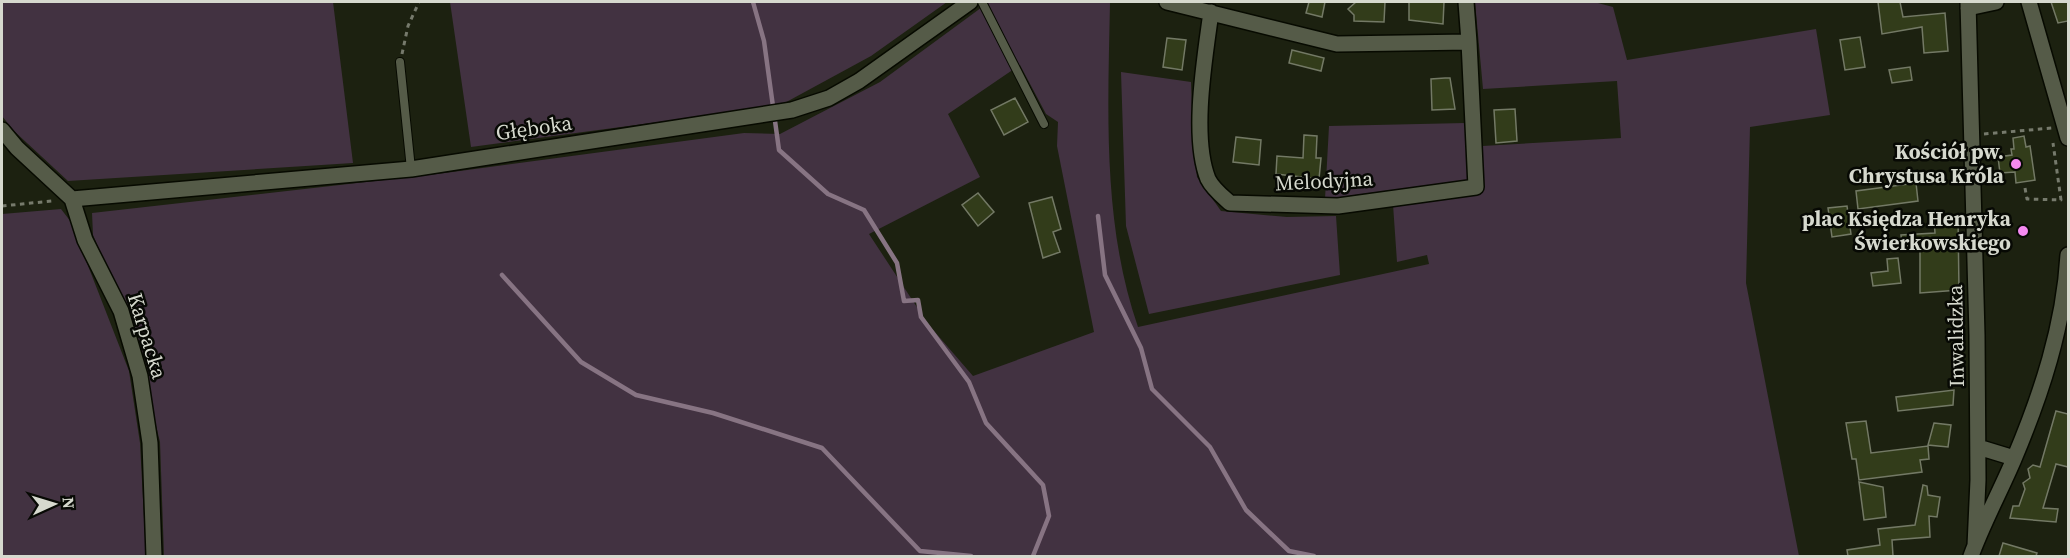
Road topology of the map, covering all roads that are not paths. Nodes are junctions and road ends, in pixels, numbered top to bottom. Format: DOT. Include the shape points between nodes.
graph roads {
  1 [pos="970,2"];
  2 [pos="982,2"];
  3 [pos="1167,2"];
  4 [pos="1466,2"];
  5 [pos="1996,2"];
  6 [pos="2029,2"];
  7 [pos="1968,4"];
  8 [pos="1211,12"];
  9 [pos="1469,42"];
  10 [pos="400,62"];
  11 [pos="1044,124"];
  12 [pos="2,130"];
  13 [pos="2062,131"];
  14 [pos="411,169"];
  15 [pos="72,199"];
  16 [pos="2068,255"];
  17 [pos="1978,447"];
  18 [pos="2014,458"];
  19 [pos="1973,551"];
  20 [pos="154,556"];
  1 -- 14 [label="street, Głęboka" via="859,81 830,98 792,110"];
  2 -- 11 [label="lane"];
  3 -- 8 [label="street"];
  4 -- 9 [label="street, Melodyjna"];
  5 -- 7 [label="street, Inwalidzka"];
  6 -- 13 [label="street"];
  7 -- 17 [label="street, Inwalidzka"];
  8 -- 9 [label="street" via="1337,44"];
  8 -- 9 [label="street, Melodyjna" via="1200,92 1202,137 1208,179 1230,203 1338,206 1476,187"];
  10 -- 14 [label="lane"];
  12 -- 15 [label="street, Karpacka"];
  14 -- 15 [label="street, Głęboka"];
  15 -- 20 [label="street, Karpacka" via="85,240 121,311 140,376 150,443"];
  16 -- 18 [label="street, Inwalidzka" via="2049,362"];
  17 -- 18 [label="street"];
  17 -- 19 [label="street, Inwalidzka"];
  18 -- 19 [label="street, Inwalidzka"];
}
